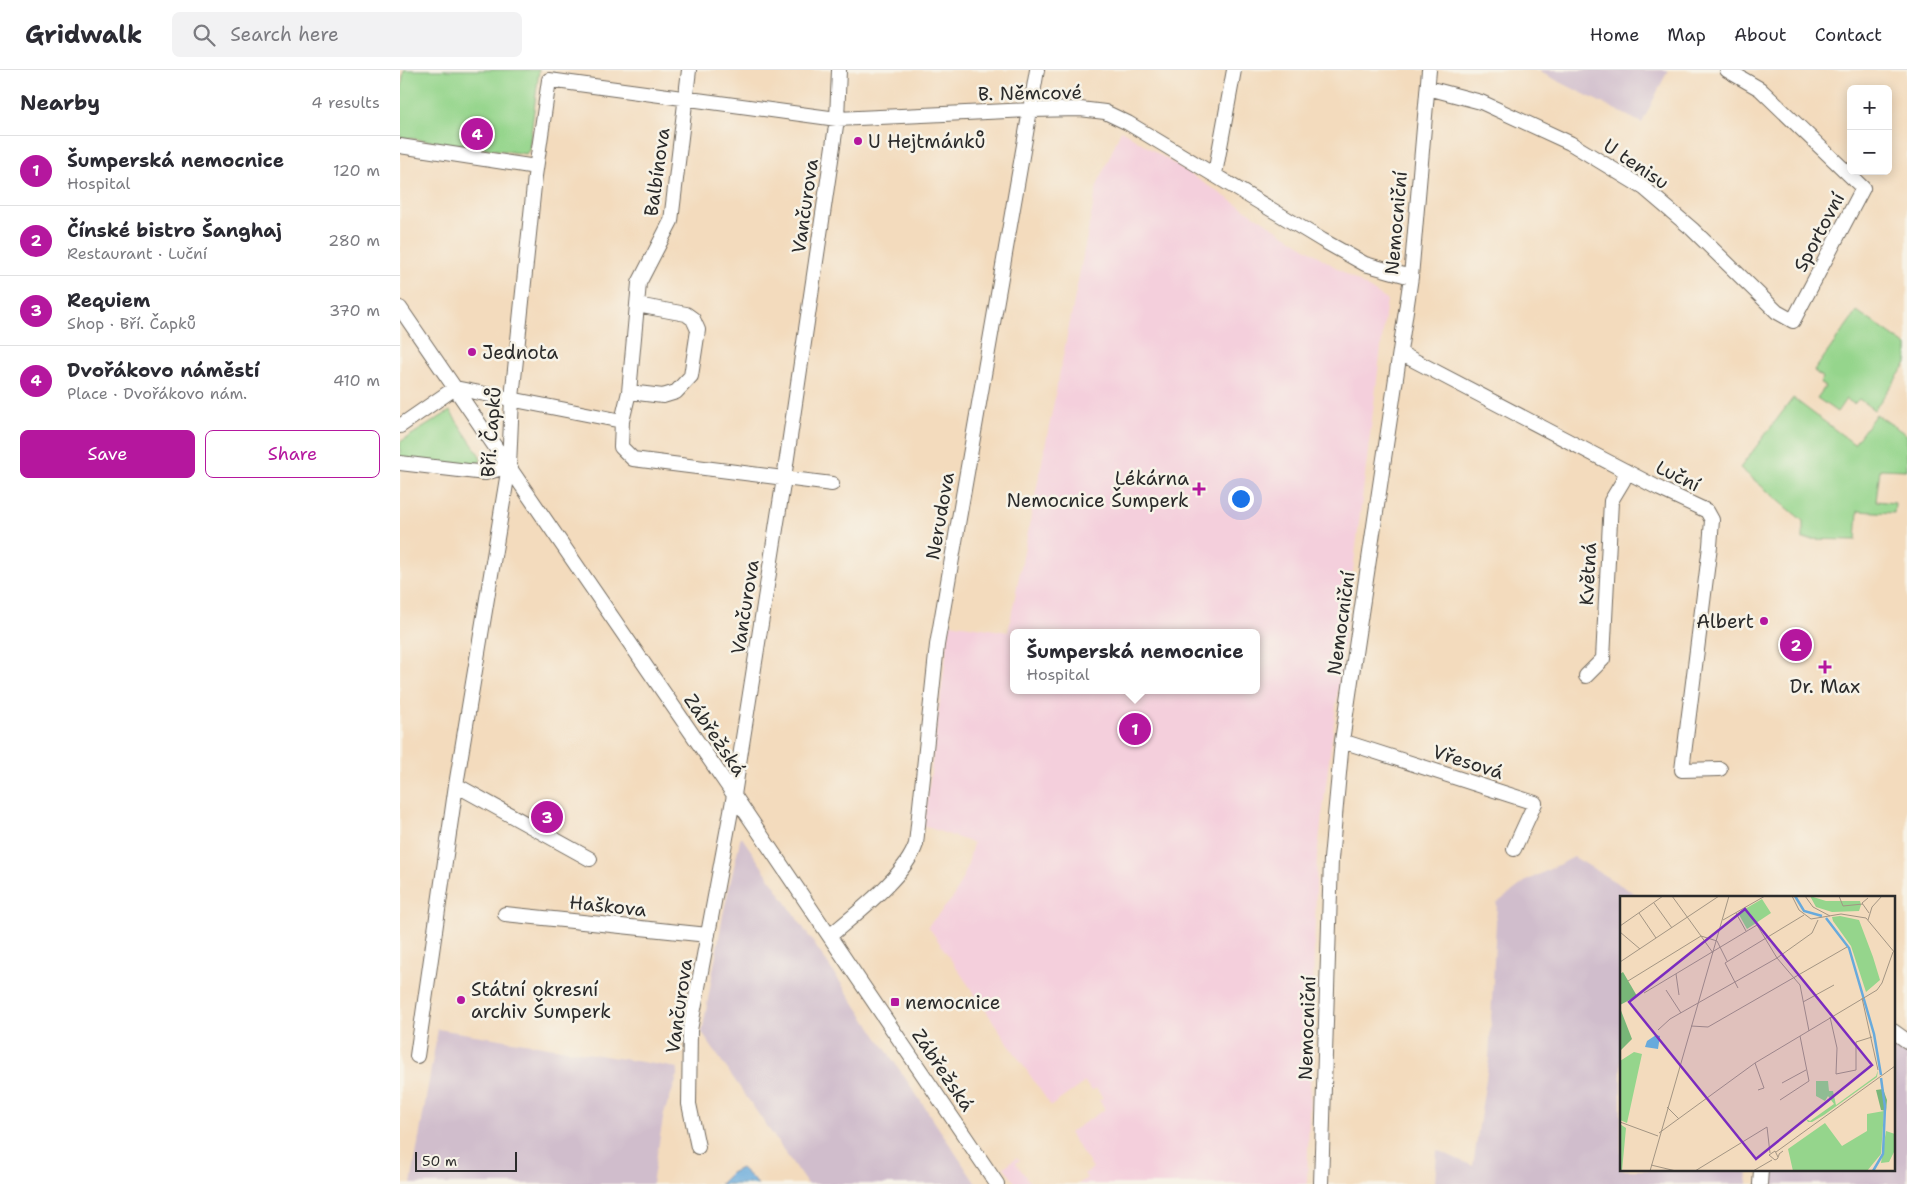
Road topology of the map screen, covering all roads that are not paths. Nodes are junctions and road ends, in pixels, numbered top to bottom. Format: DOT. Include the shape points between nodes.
graph roads {
  1 [pos="689,70"];
  2 [pos="840,70"];
  3 [pos="1037,70"];
  4 [pos="1234,70"];
  5 [pos="1429,70"];
  6 [pos="1727,70"];
  7 [pos="549,80"];
  8 [pos="1428,88"];
  9 [pos="685,98"];
  10 [pos="1030,110"];
  11 [pos="837,119"];
  12 [pos="400,146"];
  13 [pos="536,166"];
  14 [pos="1215,174"];
  15 [pos="1411,277"];
  16 [pos="637,305"];
  17 [pos="400,308"];
  18 [pos="1793,321"];
  19 [pos="1400,353"];
  20 [pos="455,388"];
  21 [pos="629,392"];
  22 [pos="512,398"];
  23 [pos="622,421"];
  24 [pos="400,426"];
  25 [pos="400,463"];
  26 [pos="509,466"];
  27 [pos="1626,471"];
  28 [pos="784,478"];
  29 [pos="832,484"];
  30 [pos="1586,676"];
  31 [pos="1342,742"];
  32 [pos="1720,769"];
  33 [pos="456,785"];
  34 [pos="734,796"];
  35 [pos="1514,848"];
  36 [pos="590,859"];
  37 [pos="505,914"];
  38 [pos="708,935"];
  39 [pos="830,936"];
  40 [pos="1894,1026"];
  41 [pos="1894,1032"];
  42 [pos="1907,1032"];
  43 [pos="1907,1041"];
  44 [pos="417,1056"];
  45 [pos="698,1147"];
  46 [pos="998,1184"];
  47 [pos="1321,1184"];
  1 -- 9 [label="street, Balbínova"];
  2 -- 11 [label="street, Vančurova"];
  3 -- 10 [label="street, Nerudova"];
  4 -- 14 [label="street"];
  5 -- 8 [label="street, Nemocniční"];
  6 -- 18 [label="street, Sportovní" via="1760,89 1863,188"];
  7 -- 9 [label="street, B. Němcové"];
  7 -- 13 [label="street, Bří. Čapků"];
  8 -- 15 [label="street, Nemocniční"];
  8 -- 18 [label="street, U tenisu" via="1481,102 1570,143 1644,188 1692,229 1777,312"];
  9 -- 11 [label="street, B. Němcové"];
  9 -- 16 [label="street, Balbínova" via="671,221 639,283"];
  10 -- 11 [label="street, B. Němcové"];
  10 -- 14 [label="street, B. Němcové" via="1105,112"];
  10 -- 39 [label="street, Nerudova" via="937,646 916,844 913,854 893,878"];
  11 -- 28 [label="street, Vančurova"];
  12 -- 13 [label="street"];
  13 -- 22 [label="street, Bří. Čapků"];
  14 -- 15 [label="street, B. Němcové" via="1365,264"];
  15 -- 19 [label="street, Nemocniční"];
  16 -- 21 [label="street, Balbínova"];
  16 -- 21 [label="street" via="686,314 693,319 698,330 691,376 676,392 663,396"];
  17 -- 20 [label="street, Zábřežská"];
  19 -- 27 [label="street, Luční"];
  19 -- 31 [label="street, Nemocniční"];
  20 -- 22 [label="street"];
  20 -- 24 [label="street"];
  20 -- 26 [label="street, Zábřežská"];
  21 -- 23 [label="street, Balbínova"];
  22 -- 23 [label="street"];
  22 -- 26 [label="street, Bří. Čapků"];
  23 -- 28 [label="street, Balbínova" via="621,447 632,459"];
  25 -- 26 [label="street" via="485,473"];
  26 -- 33 [label="street, Bří. Čapků"];
  26 -- 34 [label="street, Zábřežská"];
  27 -- 30 [label="street, Květná" via="1611,501 1603,660"];
  27 -- 32 [label="street, Luční" via="1706,511 1712,520 1682,770"];
  28 -- 29 [label="street, Balbínova"];
  28 -- 34 [label="street, Vančurova"];
  31 -- 35 [label="street, Vřesová" via="1535,804"];
  31 -- 47 [label="street, Nemocniční" via="1331,859"];
  33 -- 36 [label="street"];
  33 -- 44 [label="street, Bří. Čapků"];
  34 -- 38 [label="street, Vančurova"];
  34 -- 39 [label="street, Zábřežská"];
  37 -- 38 [label="street, Haškova"];
  38 -- 45 [label="street, Vančurova" via="690,1030 689,1104"];
  39 -- 46 [label="street, Zábřežská"];
  40 -- 42 [label="street"];
  41 -- 43 [label="street"];
}
